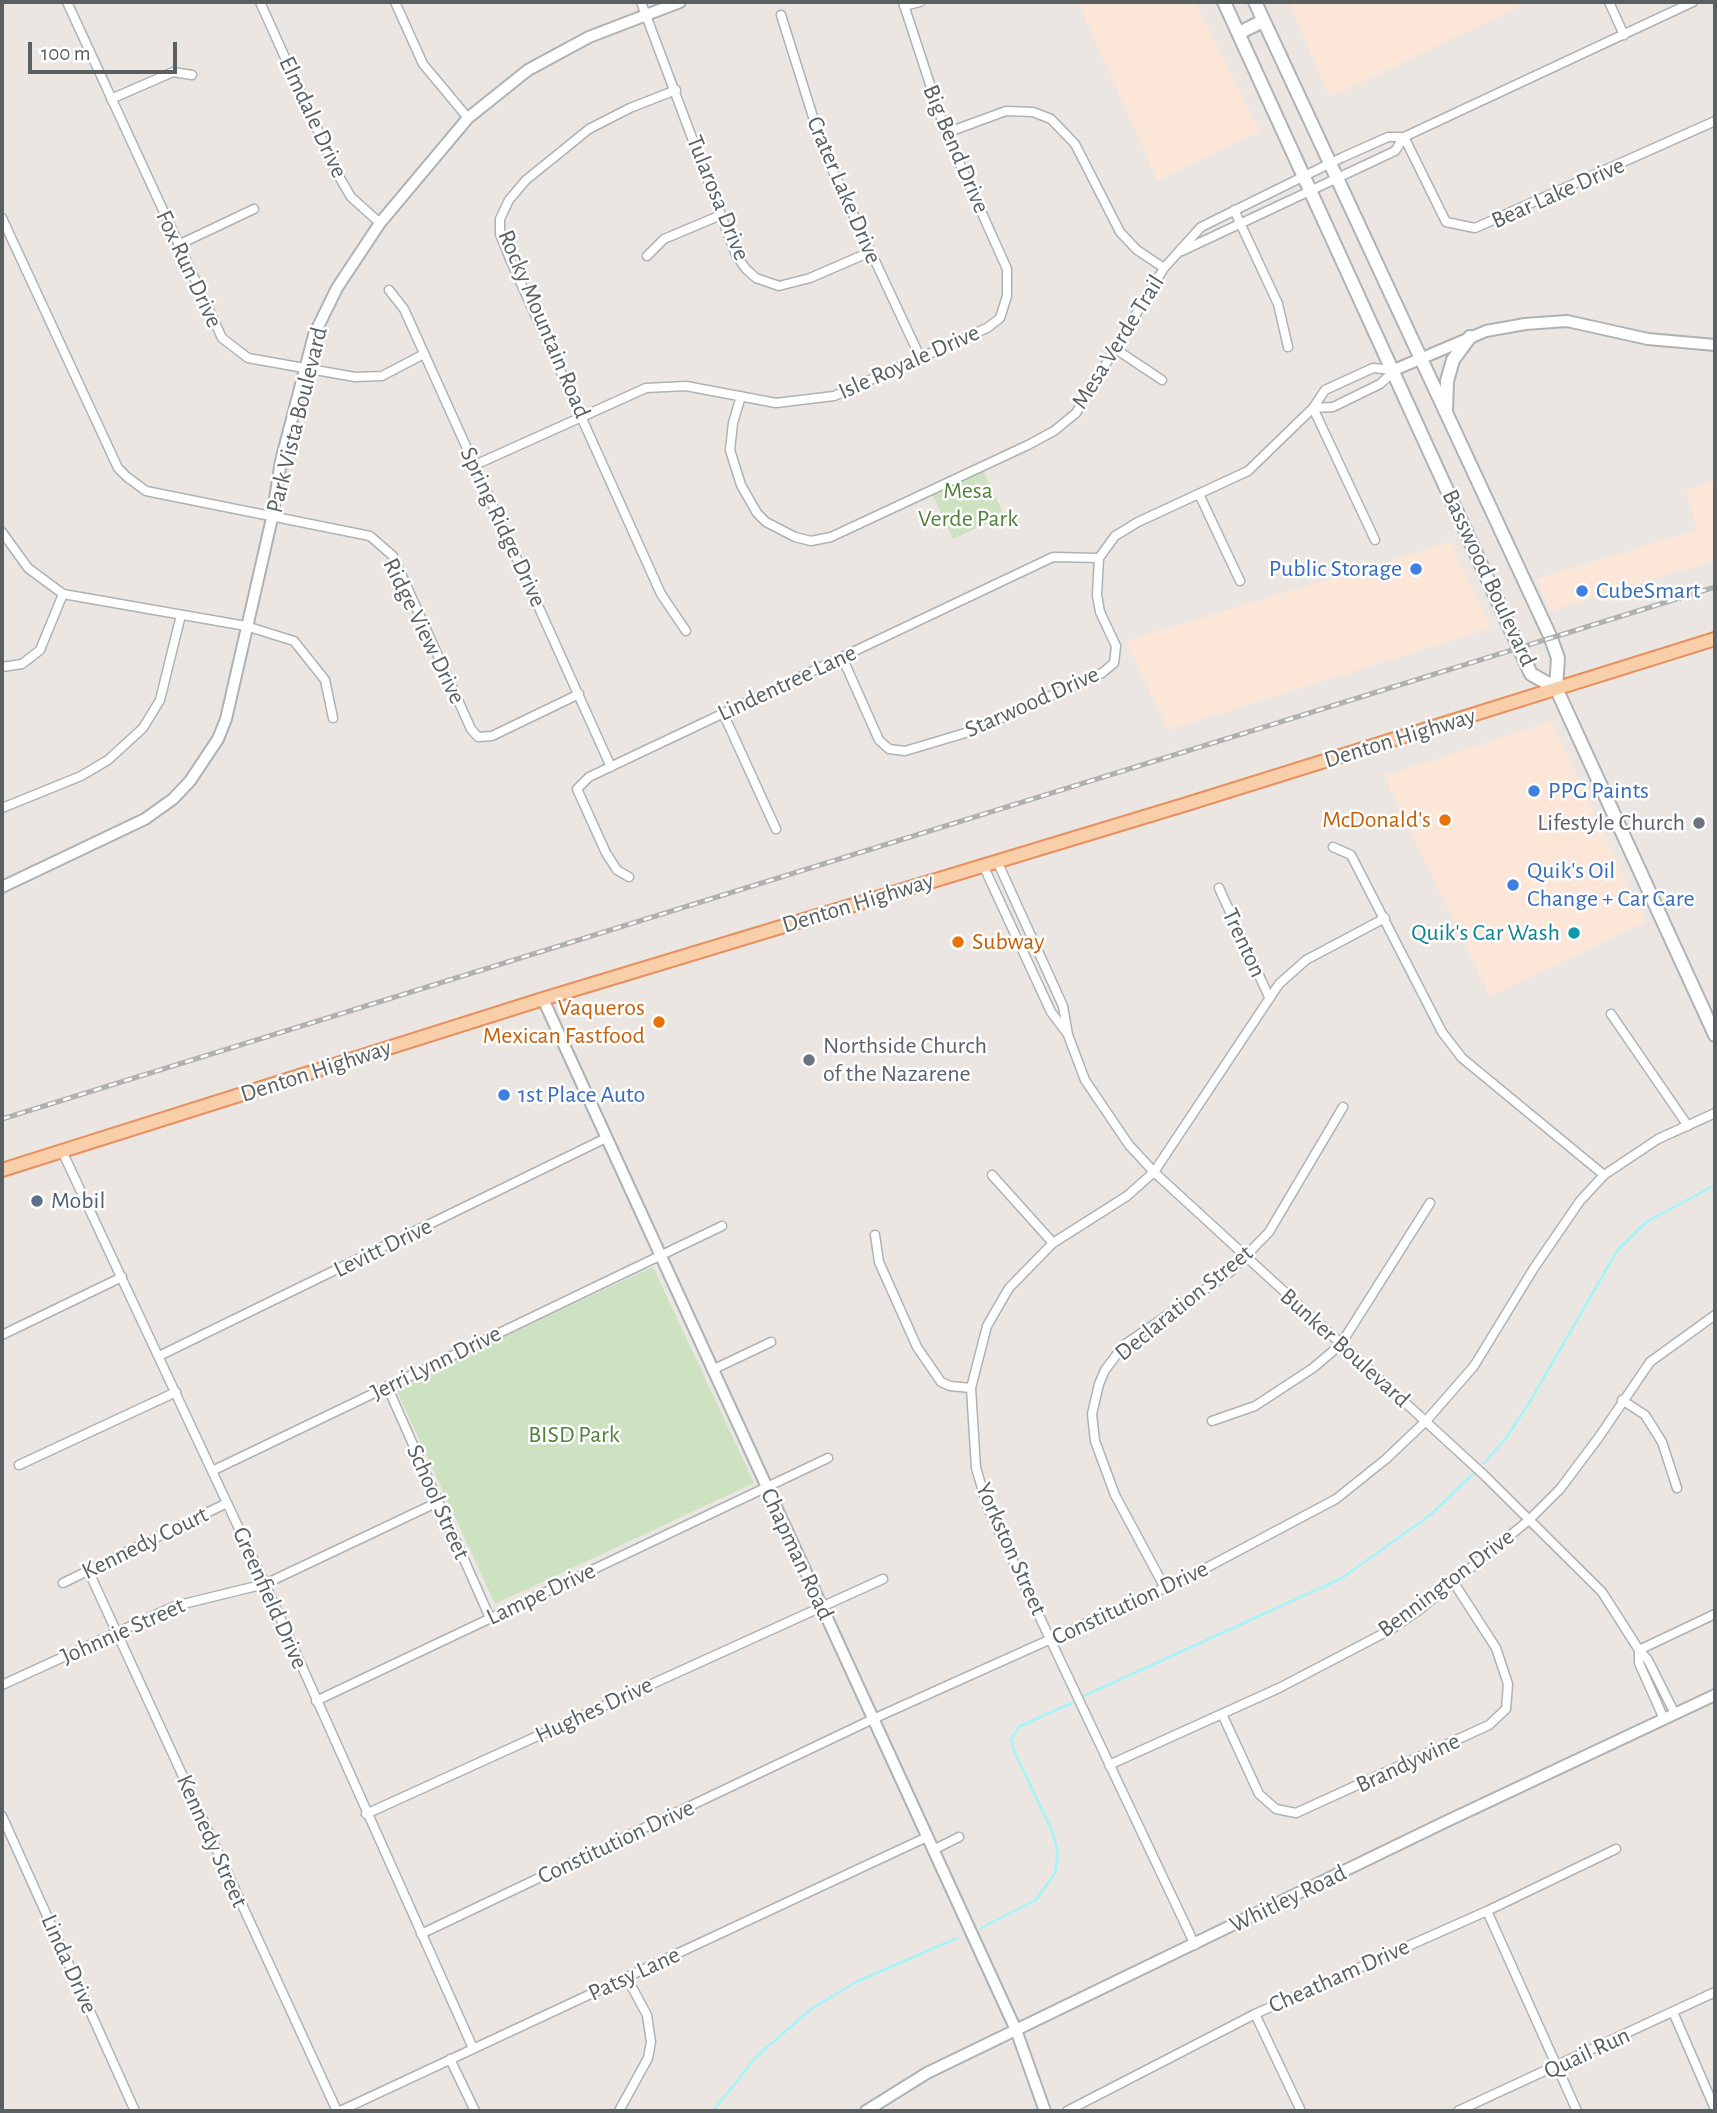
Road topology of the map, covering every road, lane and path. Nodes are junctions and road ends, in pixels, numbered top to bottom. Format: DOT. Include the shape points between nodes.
graph roads {
  1 [pos="67,2"];
  2 [pos="260,2"];
  3 [pos="395,2"];
  4 [pos="641,2"];
  5 [pos="680,2"];
  6 [pos="920,2"];
  7 [pos="1224,2"];
  8 [pos="1255,2"];
  9 [pos="1609,2"];
  10 [pos="1693,2"];
  11 [pos="903,4"];
  12 [pos="646,15"];
  13 [pos="782,15"];
  14 [pos="1263,21"];
  15 [pos="1239,33"];
  16 [pos="1624,35"];
  17 [pos="192,75"];
  18 [pos="676,90"];
  19 [pos="111,99"];
  20 [pos="468,118"];
  21 [pos="1715,121"];
  22 [pos="946,134"];
  23 [pos="1404,137"];
  24 [pos="1330,163"];
  25 [pos="1304,176"];
  26 [pos="1337,179"];
  27 [pos="1311,190"];
  28 [pos="254,209"];
  29 [pos="1234,210"];
  30 [pos="721,215"];
  31 [pos="2,218"];
  32 [pos="380,223"];
  33 [pos="1240,223"];
  34 [pos="178,245"];
  35 [pos="870,252"];
  36 [pos="647,256"];
  37 [pos="1174,256"];
  38 [pos="1164,268"];
  39 [pos="389,290"];
  40 [pos="1007,296"];
  41 [pos="1470,337"];
  42 [pos="1715,345"];
  43 [pos="1288,347"];
  44 [pos="1114,348"];
  45 [pos="424,354"];
  46 [pos="1420,358"];
  47 [pos="921,359"];
  48 [pos="306,366"];
  49 [pos="1394,370"];
  50 [pos="1162,380"];
  51 [pos="741,396"];
  52 [pos="1313,408"];
  53 [pos="1445,414"];
  54 [pos="582,415"];
  55 [pos="475,465"];
  56 [pos="1199,494"];
  57 [pos="272,518"];
  58 [pos="2,532"];
  59 [pos="1375,540"];
  60 [pos="1099,558"];
  61 [pos="1240,581"];
  62 [pos="63,594"];
  63 [pos="181,615"];
  64 [pos="246,626"];
  65 [pos="686,631"];
  66 [pos="1715,639"];
  67 [pos="842,657"];
  68 [pos="2,667"];
  69 [pos="1556,688"];
  70 [pos="579,694"];
  71 [pos="723,713"];
  72 [pos="333,718"];
  73 [pos="611,767"];
  74 [pos="2,808"];
  75 [pos="776,829"];
  76 [pos="1334,846"];
  77 [pos="997,861"];
  78 [pos="983,865"];
  79 [pos="629,877"];
  80 [pos="2,887"];
  81 [pos="1219,888"];
  82 [pos="1385,918"];
  83 [pos="1038,951"];
  84 [pos="1025,957"];
  85 [pos="1269,998"];
  86 [pos="542,999"];
  87 [pos="1611,1014"];
  88 [pos="1068,1035"];
  89 [pos="1715,1035"];
  90 [pos="1343,1107"];
  91 [pos="1715,1113"];
  92 [pos="1688,1126"];
  93 [pos="606,1138"];
  94 [pos="62,1151"];
  95 [pos="2,1170"];
  96 [pos="1154,1172"];
  97 [pos="992,1175"];
  98 [pos="1604,1175"];
  99 [pos="1430,1203"];
  100 [pos="722,1226"];
  101 [pos="874,1235"];
  102 [pos="1053,1243"];
  103 [pos="659,1254"];
  104 [pos="1247,1257"];
  105 [pos="122,1277"];
  106 [pos="1715,1315"];
  107 [pos="2,1335"];
  108 [pos="771,1342"];
  109 [pos="1340,1343"];
  110 [pos="159,1356"];
  111 [pos="712,1370"];
  112 [pos="387,1386"];
  113 [pos="971,1388"];
  114 [pos="176,1392"];
  115 [pos="1622,1400"];
  116 [pos="1212,1421"];
  117 [pos="1426,1421"];
  118 [pos="828,1458"];
  119 [pos="19,1465"];
  120 [pos="212,1471"];
  121 [pos="1677,1488"];
  122 [pos="767,1489"];
  123 [pos="438,1502"];
  124 [pos="227,1503"];
  125 [pos="1529,1520"];
  126 [pos="88,1570"];
  127 [pos="883,1579"];
  128 [pos="63,1583"];
  129 [pos="1454,1583"];
  130 [pos="265,1584"];
  131 [pos="1165,1588"];
  132 [pos="821,1606"];
  133 [pos="1715,1614"];
  134 [pos="490,1618"];
  135 [pos="117,1634"];
  136 [pos="1052,1639"];
  137 [pos="1639,1650"];
  138 [pos="2,1685"];
  139 [pos="1715,1695"];
  140 [pos="316,1701"];
  141 [pos="1222,1714"];
  142 [pos="1670,1716"];
  143 [pos="873,1720"];
  144 [pos="1110,1765"];
  145 [pos="366,1814"];
  146 [pos="2,1816"];
  147 [pos="927,1837"];
  148 [pos="959,1837"];
  149 [pos="1616,1849"];
  150 [pos="933,1850"];
  151 [pos="1487,1911"];
  152 [pos="421,1934"];
  153 [pos="1195,1945"];
  154 [pos="628,1978"];
  155 [pos="1715,1992"];
  156 [pos="1673,2012"];
  157 [pos="1255,2014"];
  158 [pos="1016,2030"];
  159 [pos="473,2048"];
  160 [pos="450,2059"];
  161 [pos="1558,2067"];
  162 [pos="1715,2109"];
  163 [pos="135,2111"];
  164 [pos="339,2111"];
  165 [pos="475,2111"];
  166 [pos="619,2111"];
  167 [pos="866,2111"];
  168 [pos="1045,2111"];
  169 [pos="1066,2111"];
  170 [pos="1301,2111"];
  171 [pos="1458,2111"];
  172 [pos="1577,2111"];
  1 -- 19 [label="street, Fox Run Drive"];
  2 -- 32 [label="street, Elmdale Drive" via="337,173 351,197"];
  3 -- 20 [label="street" via="424,64"];
  4 -- 12 [label="street, Tularosa Drive"];
  5 -- 12 [label="street, Park Vista Boulevard"];
  6 -- 11 [label="street"];
  7 -- 15 [label="main road, Basswood Boulevard"];
  8 -- 14 [label="main road, Basswood Boulevard"];
  9 -- 16 [label="street"];
  10 -- 16 [label="street, Mesa Verde Trail"];
  11 -- 22 [label="street, Big Bend Drive"];
  12 -- 18 [label="street, Tularosa Drive"];
  12 -- 20 [label="street, Park Vista Boulevard" via="589,37 528,71"];
  13 -- 35 [label="street, Crater Lake Drive" via="824,152"];
  14 -- 15 [label="main road"];
  14 -- 24 [label="main road, Basswood Boulevard"];
  15 -- 25 [label="main road, Basswood Boulevard"];
  16 -- 23 [label="street, Mesa Verde Trail"];
  17 -- 19 [label="street" via="173,72"];
  18 -- 30 [label="street, Tularosa Drive"];
  18 -- 54 [label="street, Rocky Mountain Road" via="589,129 526,180 500,219 500,234 510,259"];
  19 -- 34 [label="street, Fox Run Drive"];
  20 -- 32 [label="street, Park Vista Boulevard"];
  21 -- 23 [label="street, Bear Lake Drive" via="1475,228 1446,222"];
  22 -- 38 [label="street" via="1006,111 1033,112 1051,119 1075,144 1120,232"];
  22 -- 40 [label="street, Big Bend Drive" via="1007,270"];
  23 -- 24 [label="street, Mesa Verde Trail" via="1388,137"];
  23 -- 26 [label="street, Mesa Verde Trail" via="1395,151"];
  24 -- 25 [label="street, Mesa Verde Trail"];
  24 -- 26 [label="main road, Basswood Boulevard"];
  25 -- 27 [label="main road, Basswood Boulevard"];
  25 -- 29 [label="street, Mesa Verde Trail"];
  26 -- 27 [label="street, Mesa Verde Trail"];
  26 -- 46 [label="main road, Basswood Boulevard"];
  27 -- 33 [label="street, Mesa Verde Trail"];
  27 -- 49 [label="main road, Basswood Boulevard"];
  28 -- 34 [label="street"];
  29 -- 33 [label="street"];
  29 -- 37 [label="street, Mesa Verde Trail" via="1200,227"];
  30 -- 35 [label="street, Tularosa Drive" via="746,270 779,286"];
  30 -- 36 [label="street" via="664,239"];
  31 -- 57 [label="street, Ridge View Drive" via="118,468 146,491"];
  32 -- 48 [label="street, Park Vista Boulevard" via="337,288 314,335"];
  33 -- 37 [label="street, Mesa Verde Trail"];
  33 -- 43 [label="street" via="1278,304"];
  34 -- 48 [label="street, Fox Run Drive" via="222,338 248,358"];
  35 -- 47 [label="street, Crater Lake Drive"];
  37 -- 38 [label="street, Mesa Verde Trail"];
  38 -- 44 [label="street, Mesa Verde Trail"];
  39 -- 45 [label="street, Spring Ridge Drive" via="404,309"];
  40 -- 47 [label="street, Isle Royale Drive" via="1000,318 987,328"];
  41 -- 42 [label="street" via="1525,324 1567,321 1648,339"];
  41 -- 46 [label="street"];
  41 -- 53 [label="main road" via="1453,360"];
  44 -- 50 [label="street"];
  44 -- 51 [label="street, Mesa Verde Trail" via="1082,405 1054,431 880,515 811,541 766,522 741,485 730,439"];
  45 -- 48 [label="street, Fox Run Drive" via="370,378"];
  45 -- 55 [label="street, Spring Ridge Drive"];
  46 -- 49 [label="street"];
  46 -- 53 [label="main road, Basswood Boulevard"];
  47 -- 51 [label="street, Isle Royale Drive" via="820,400 776,403"];
  48 -- 57 [label="street, Park Vista Boulevard" via="281,461"];
  49 -- 52 [label="street" via="1381,384 1333,407"];
  49 -- 52 [label="street" via="1373,368 1325,390"];
  49 -- 69 [label="main road, Basswood Boulevard" via="1531,674"];
  51 -- 54 [label="street, Isle Royale Drive" via="668,385 622,397"];
  52 -- 56 [label="street" via="1248,471"];
  52 -- 59 [label="street"];
  53 -- 69 [label="main road, Basswood Boulevard" via="1554,647"];
  54 -- 55 [label="street, Isle Royale Drive"];
  54 -- 65 [label="street, Rocky Mountain Road" via="661,594"];
  55 -- 70 [label="street, Spring Ridge Drive"];
  56 -- 60 [label="street" via="1115,536"];
  56 -- 61 [label="street"];
  57 -- 64 [label="street, Park Vista Boulevard"];
  57 -- 70 [label="street, Ridge View Drive" via="370,536 393,556 478,737 492,736"];
  58 -- 62 [label="street" via="28,568"];
  60 -- 67 [label="street, Lindentree Lane" via="1053,557"];
  60 -- 67 [label="street, Starwood Drive" via="1097,595 1116,646 1114,663 1102,673 972,731 905,751 889,749 879,740"];
  62 -- 63 [label="street"];
  62 -- 68 [label="street" via="40,650 22,664"];
  63 -- 64 [label="street"];
  63 -- 74 [label="street" via="160,700 143,728 108,760 81,776"];
  64 -- 72 [label="street" via="294,641 325,680"];
  64 -- 80 [label="street, Park Vista Boulevard" via="218,739 173,799 130,828"];
  66 -- 69 [label="main road, Denton Highway"];
  67 -- 71 [label="street, Lindentree Lane"];
  69 -- 77 [label="main road, Denton Highway"];
  69 -- 89 [label="main road"];
  70 -- 73 [label="street, Spring Ridge Drive"];
  71 -- 73 [label="street, Lindentree Lane"];
  71 -- 75 [label="street"];
  73 -- 79 [label="street, Lindentree Lane" via="589,777 577,789 606,853 617,870"];
  76 -- 82 [label="street" via="1351,855"];
  77 -- 78 [label="main road, Denton Highway"];
  77 -- 83 [label="street, Bunker Boulevard"];
  78 -- 84 [label="street, Bunker Boulevard"];
  78 -- 86 [label="main road, Denton Highway"];
  81 -- 85 [label="street, Trenton"];
  82 -- 85 [label="street, Yorkston Street" via="1306,960"];
  82 -- 98 [label="street" via="1442,1032 1462,1058"];
  83 -- 84 [label="street"];
  83 -- 88 [label="street, Bunker Boulevard" via="1063,1006"];
  84 -- 88 [label="street, Bunker Boulevard" via="1051,1012"];
  85 -- 96 [label="street, Yorkston Street"];
  86 -- 93 [label="street, Chapman Road"];
  86 -- 94 [label="main road, Denton Highway"];
  87 -- 92 [label="street"];
  88 -- 96 [label="street, Bunker Boulevard" via="1098,1102"];
  90 -- 104 [label="street, Declaration Street" via="1269,1232"];
  91 -- 92 [label="street, Constitution Drive"];
  92 -- 98 [label="street, Constitution Drive" via="1640,1149"];
  93 -- 103 [label="street, Chapman Road"];
  93 -- 110 [label="street, Levitt Drive"];
  94 -- 95 [label="main road, Denton Highway"];
  94 -- 105 [label="street, Greenfield Drive"];
  96 -- 102 [label="street, Yorkston Street" via="1127,1196"];
  96 -- 104 [label="street, Bunker Boulevard"];
  97 -- 102 [label="street"];
  98 -- 117 [label="street, Constitution Drive" via="1580,1201 1534,1268 1485,1353"];
  99 -- 109 [label="street"];
  100 -- 103 [label="street, Jerri Lynn Drive"];
  101 -- 113 [label="street" via="878,1262 917,1347 942,1381"];
  102 -- 113 [label="street, Yorkston Street" via="997,1305"];
  103 -- 111 [label="street, Chapman Road"];
  103 -- 112 [label="street, Jerri Lynn Drive"];
  104 -- 109 [label="street, Bunker Boulevard"];
  104 -- 131 [label="street, Declaration Street" via="1124,1345 1100,1384 1093,1414 1095,1441 1115,1495"];
  105 -- 107 [label="street"];
  105 -- 110 [label="street, Greenfield Drive"];
  106 -- 115 [label="street, Bennington Drive" via="1650,1362"];
  108 -- 111 [label="street"];
  109 -- 116 [label="street" via="1255,1406"];
  109 -- 117 [label="street, Bunker Boulevard"];
  110 -- 114 [label="street, Greenfield Drive"];
  111 -- 122 [label="street, Chapman Road"];
  112 -- 120 [label="street, Jerri Lynn Drive"];
  112 -- 123 [label="street, School Street"];
  113 -- 136 [label="street, Yorkston Street" via="976,1468 988,1508"];
  114 -- 119 [label="street"];
  114 -- 120 [label="street, Greenfield Drive"];
  115 -- 121 [label="street" via="1645,1415 1662,1442"];
  115 -- 125 [label="street, Bennington Drive" via="1560,1489"];
  117 -- 125 [label="street, Bunker Boulevard"];
  117 -- 131 [label="street, Constitution Drive" via="1336,1499"];
  118 -- 122 [label="street, Lampe Drive"];
  120 -- 124 [label="street, Greenfield Drive"];
  122 -- 132 [label="street, Chapman Road"];
  122 -- 134 [label="street, Lampe Drive"];
  123 -- 130 [label="street, Johnnie Street"];
  123 -- 134 [label="street, School Street"];
  124 -- 126 [label="street, Kennedy Court"];
  124 -- 130 [label="street, Greenfield Drive"];
  125 -- 129 [label="street, Bennington Drive"];
  125 -- 137 [label="street, Bunker Boulevard" via="1602,1592"];
  126 -- 128 [label="street, Kennedy Court"];
  126 -- 135 [label="street, Kennedy Street"];
  127 -- 132 [label="street, Hughes Drive"];
  129 -- 141 [label="street, Bennington Drive" via="1390,1630"];
  129 -- 141 [label="street, Brandywine" via="1503,1664 1509,1699 1506,1709 1489,1725 1296,1813 1276,1809 1259,1794"];
  130 -- 135 [label="street, Johnnie Street" via="190,1600"];
  130 -- 140 [label="street, Greenfield Drive"];
  131 -- 136 [label="street, Constitution Drive"];
  132 -- 143 [label="street, Chapman Road"];
  132 -- 145 [label="street, Hughes Drive"];
  133 -- 137 [label="street"];
  134 -- 140 [label="street, Lampe Drive"];
  135 -- 138 [label="street, Johnnie Street"];
  135 -- 164 [label="street, Kennedy Street"];
  136 -- 143 [label="street, Constitution Drive"];
  136 -- 144 [label="street, Yorkston Street"];
  137 -- 142 [label="street, Bunker Boulevard" via="1639,1663"];
  139 -- 142 [label="street, Whitley Road"];
  140 -- 145 [label="street, Greenfield Drive"];
  141 -- 144 [label="street, Bennington Drive"];
  142 -- 153 [label="street, Whitley Road"];
  143 -- 147 [label="street, Chapman Road"];
  143 -- 152 [label="street, Constitution Drive"];
  144 -- 153 [label="street, Yorkston Street"];
  145 -- 152 [label="street, Greenfield Drive"];
  146 -- 163 [label="street, Linda Drive"];
  147 -- 150 [label="street, Chapman Road"];
  147 -- 154 [label="street, Patsy Lane"];
  148 -- 150 [label="street"];
  149 -- 151 [label="street, Cheatham Drive"];
  150 -- 158 [label="street, Chapman Road"];
  151 -- 157 [label="street, Cheatham Drive"];
  151 -- 161 [label="street"];
  152 -- 159 [label="street, Greenfield Drive"];
  153 -- 158 [label="street, Whitley Road"];
  154 -- 159 [label="street, Patsy Lane"];
  154 -- 166 [label="street" via="647,2015 651,2042 648,2058"];
  155 -- 156 [label="street, Quail Run"];
  156 -- 161 [label="street, Quail Run"];
  156 -- 162 [label="street"];
  157 -- 169 [label="street, Cheatham Drive"];
  157 -- 170 [label="street"];
  158 -- 167 [label="street, Whitley Road" via="928,2073"];
  158 -- 168 [label="street, Chapman Road"];
  159 -- 160 [label="street, Patsy Lane"];
  160 -- 164 [label="street, Patsy Lane"];
  160 -- 165 [label="street"];
  161 -- 171 [label="street, Quail Run"];
  161 -- 172 [label="street"];
}
